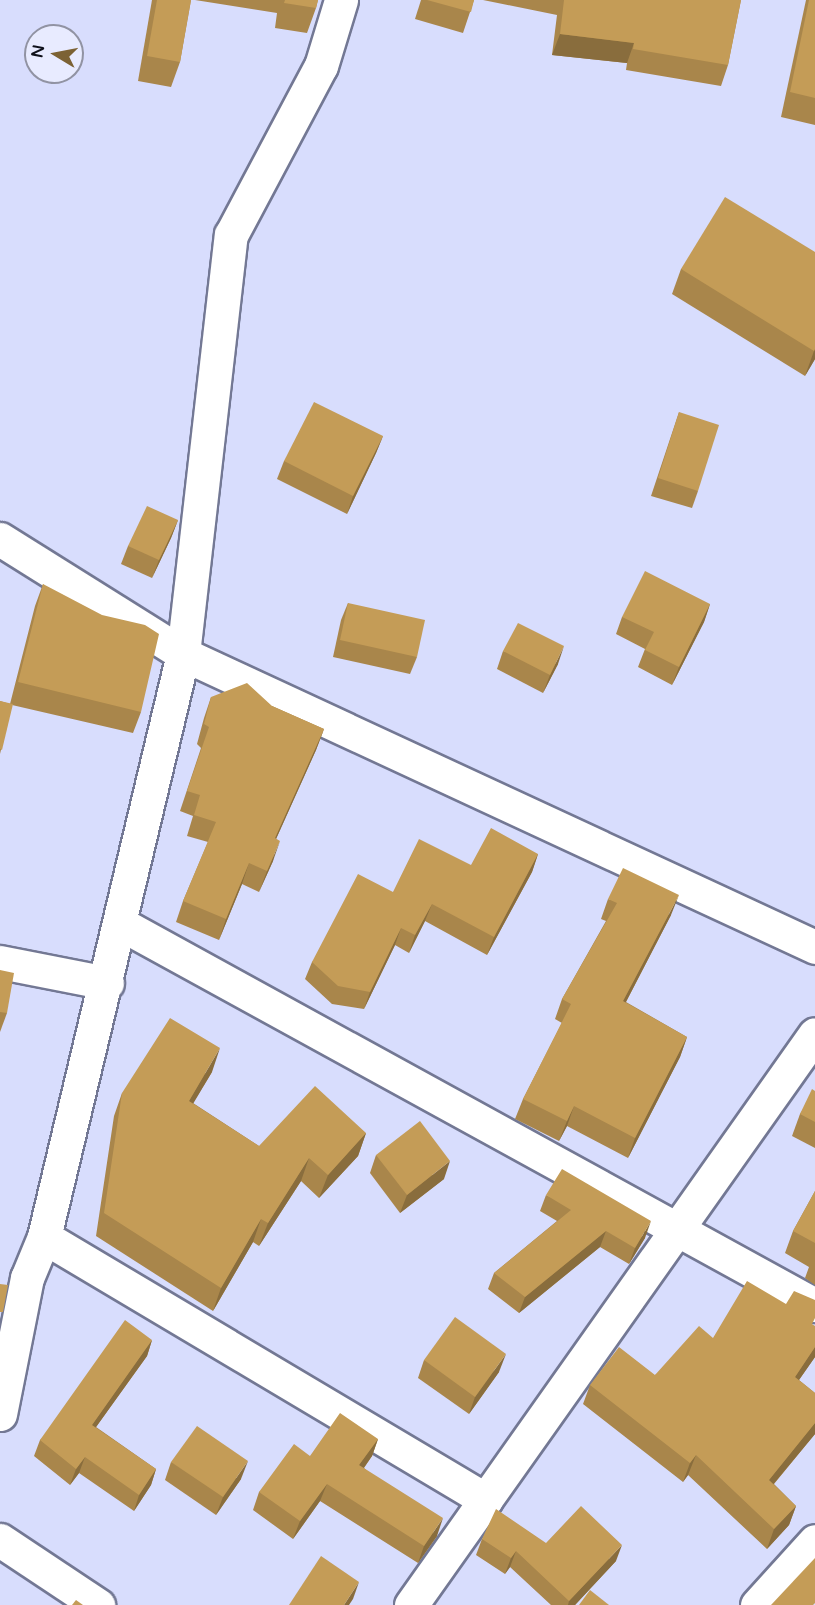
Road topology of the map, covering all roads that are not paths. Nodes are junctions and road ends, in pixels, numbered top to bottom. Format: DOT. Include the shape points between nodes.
graph roads {
  1 [pos="341,0"];
  2 [pos="0,539"];
  3 [pos="183,654"];
  4 [pos="122,924"];
  5 [pos="815,947"];
  6 [pos="0,962"];
  7 [pos="107,983"];
  8 [pos="815,1034"];
  9 [pos="677,1229"];
  10 [pos="44,1237"];
  11 [pos="14,1275"];
  12 [pos="815,1305"];
  13 [pos="0,1414"];
  14 [pos="486,1500"];
  15 [pos="0,1540"];
  16 [pos="815,1541"];
  17 [pos="98,1605"];
  18 [pos="411,1605"];
  19 [pos="757,1605"];
  1 -- 3 [label="street" via="321,66 231,235"];
  2 -- 3 [label="street"];
  3 -- 4 [label="street"];
  3 -- 5 [label="street"];
  4 -- 7 [label="street"];
  4 -- 9 [label="street"];
  6 -- 7 [label="street"];
  7 -- 10 [label="street"];
  8 -- 9 [label="street"];
  9 -- 12 [label="street"];
  9 -- 14 [label="street"];
  10 -- 11 [label="street"];
  10 -- 14 [label="street"];
  11 -- 13 [label="street"];
  14 -- 18 [label="street"];
  15 -- 17 [label="street"];
  16 -- 19 [label="street"];
}
